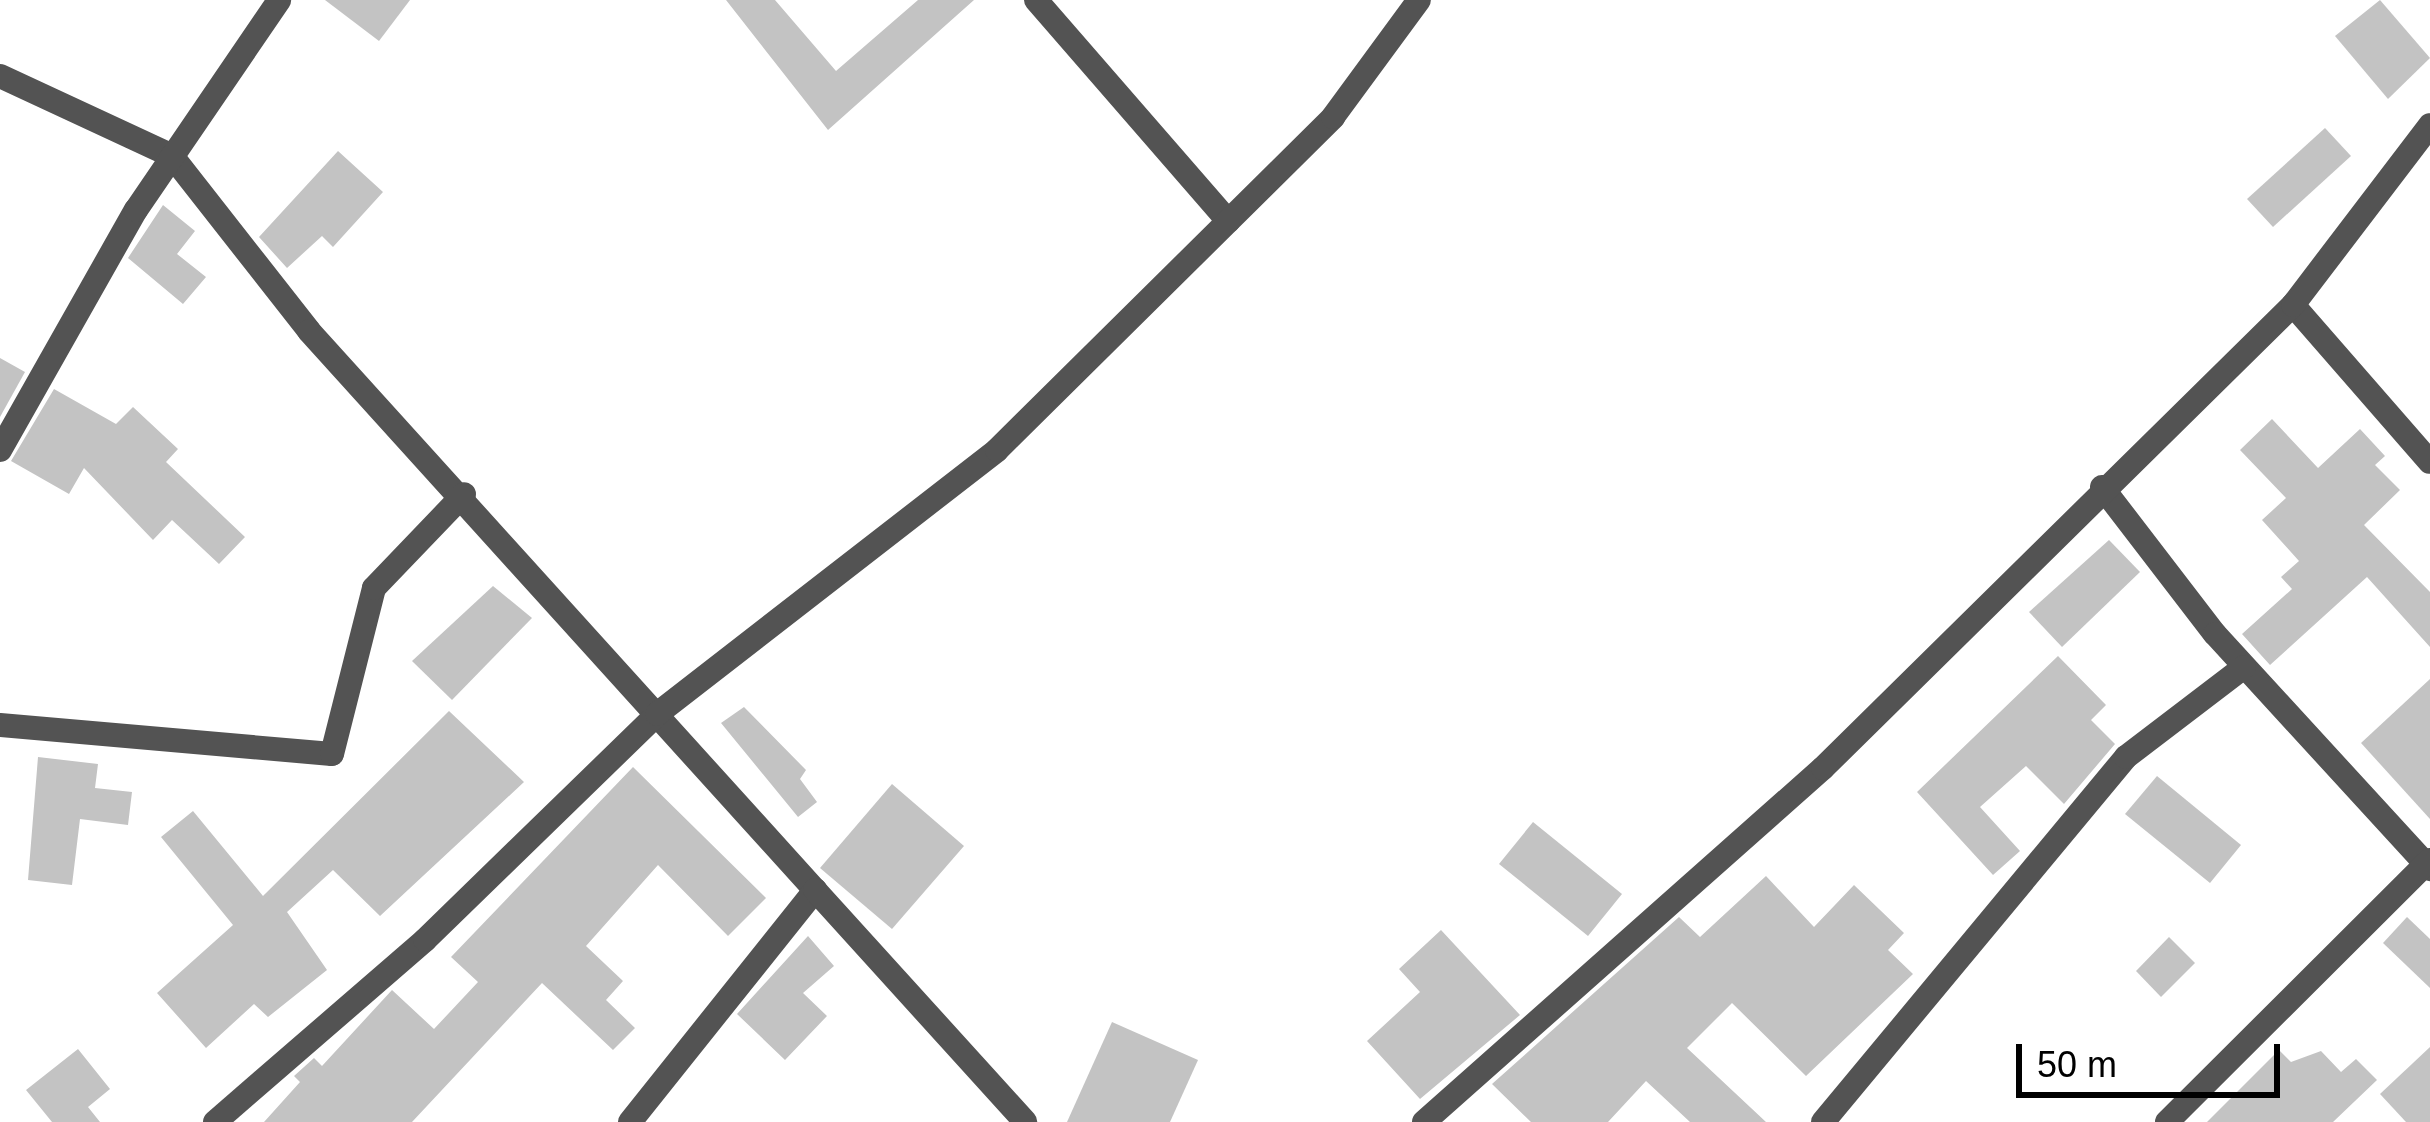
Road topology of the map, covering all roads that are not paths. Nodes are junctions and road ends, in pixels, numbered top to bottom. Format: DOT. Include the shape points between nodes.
graph roads {
  1 [pos="279,0"];
  2 [pos="1036,0"];
  3 [pos="1419,0"];
  4 [pos="0,76"];
  5 [pos="2430,124"];
  6 [pos="172,156"];
  7 [pos="1228,221"];
  8 [pos="2293,305"];
  9 [pos="0,450"];
  10 [pos="2430,462"];
  11 [pos="2102,487"];
  12 [pos="464,494"];
  13 [pos="2244,668"];
  14 [pos="657,714"];
  15 [pos="0,725"];
  16 [pos="2429,864"];
  17 [pos="815,890"];
  18 [pos="215,1122"];
  19 [pos="630,1122"];
  20 [pos="1025,1122"];
  21 [pos="1424,1122"];
  22 [pos="1823,1122"];
  23 [pos="2167,1122"];
  1 -- 6 [label="street"];
  2 -- 7 [label="street"];
  3 -- 7 [label="street" via="1334,117"];
  4 -- 6 [label="street"];
  5 -- 8 [label="street"];
  6 -- 9 [label="street"];
  6 -- 12 [label="street" via="309,331"];
  7 -- 14 [label="street" via="997,450"];
  8 -- 10 [label="street"];
  8 -- 11 [label="street"];
  11 -- 13 [label="street"];
  11 -- 21 [label="street" via="1823,768 1780,795"];
  12 -- 14 [label="street"];
  12 -- 15 [label="street" via="374,588 332,754"];
  13 -- 16 [label="street"];
  13 -- 22 [label="street" via="2126,757"];
  14 -- 17 [label="street"];
  14 -- 18 [label="street" via="425,940"];
  16 -- 23 [label="street"];
  17 -- 19 [label="street"];
  17 -- 20 [label="street"];
}
